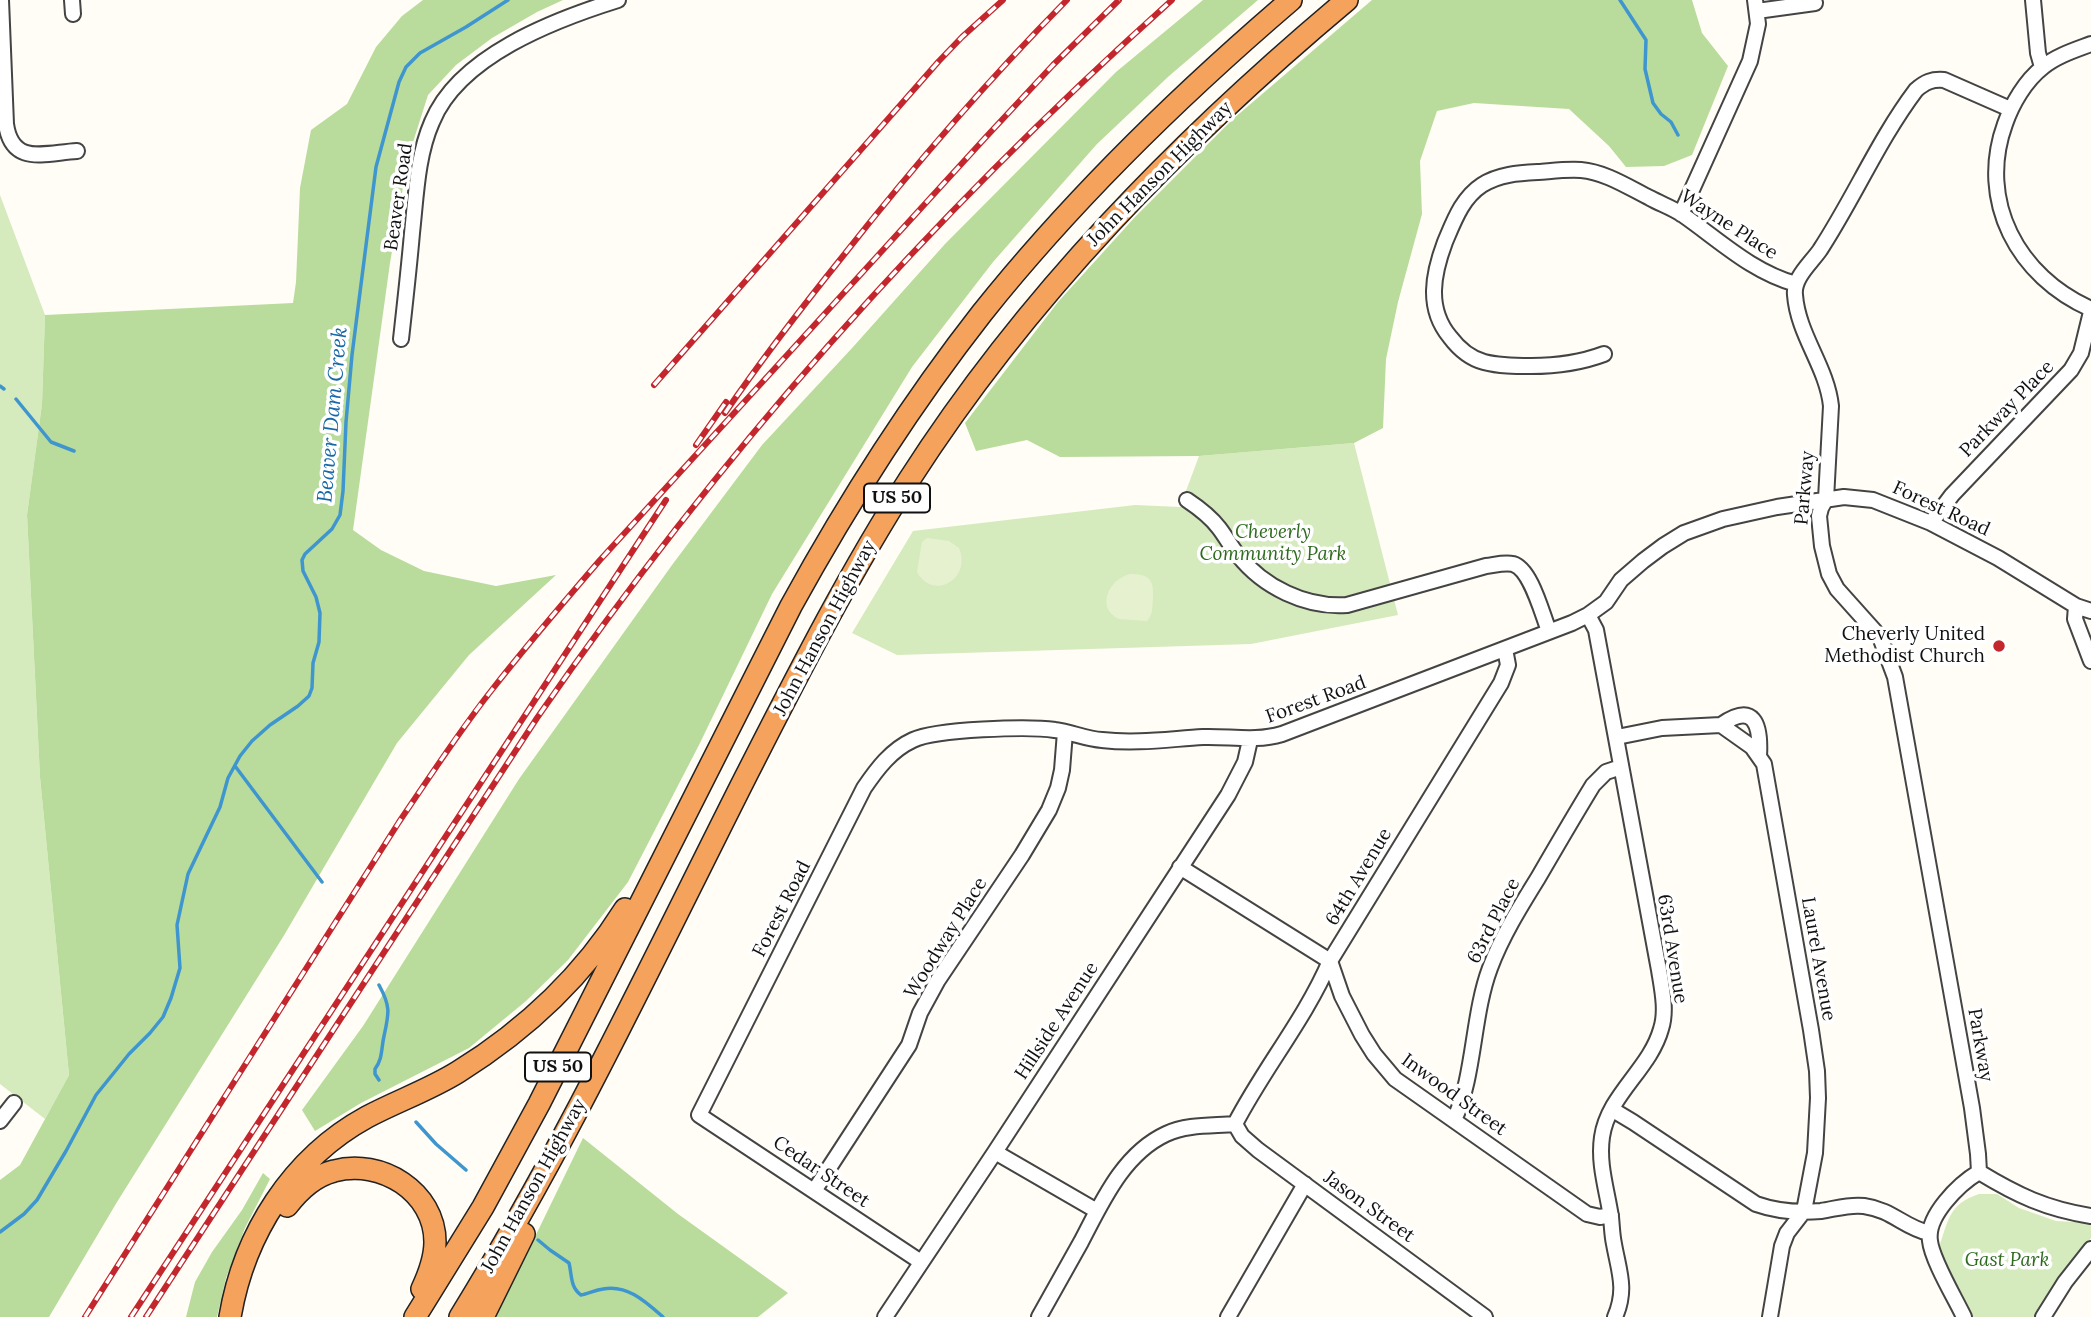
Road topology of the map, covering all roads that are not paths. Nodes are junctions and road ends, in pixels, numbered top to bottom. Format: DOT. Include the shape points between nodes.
graph roads {
  1 [pos="1,0"];
  2 [pos="618,0"];
  3 [pos="1291,0"];
  4 [pos="1347,0"];
  5 [pos="2033,0"];
  6 [pos="1815,3"];
  7 [pos="1756,5"];
  8 [pos="2091,44"];
  9 [pos="2042,68"];
  10 [pos="2010,109"];
  11 [pos="77,151"];
  12 [pos="1681,214"];
  13 [pos="1796,284"];
  14 [pos="2091,310"];
  15 [pos="401,339"];
  16 [pos="1604,354"];
  17 [pos="1826,499"];
  18 [pos="1187,500"];
  19 [pos="1931,523"];
  20 [pos="2076,606"];
  21 [pos="2091,611"];
  22 [pos="1588,615"];
  23 [pos="1549,631"];
  24 [pos="1505,649"];
  25 [pos="2091,661"];
  26 [pos="1721,725"];
  27 [pos="1065,732"];
  28 [pos="1617,737"];
  29 [pos="1250,740"];
  30 [pos="1759,756"];
  31 [pos="1621,767"];
  32 [pos="687,810"];
  33 [pos="1180,867"];
  34 [pos="1331,961"];
  35 [pos="585,1096"];
  36 [pos="14,1102"];
  37 [pos="1613,1110"];
  38 [pos="699,1115"];
  39 [pos="1454,1119"];
  40 [pos="0,1121"];
  41 [pos="1236,1124"];
  42 [pos="995,1152"];
  43 [pos="1979,1172"];
  44 [pos="1305,1184"];
  45 [pos="814,1191"];
  46 [pos="1097,1211"];
  47 [pos="1804,1211"];
  48 [pos="1611,1215"];
  49 [pos="2091,1216"];
  50 [pos="1929,1233"];
  51 [pos="2091,1249"];
  52 [pos="921,1262"];
  53 [pos="230,1317"];
  54 [pos="242,1317"];
  55 [pos="413,1317"];
  56 [pos="460,1317"];
  57 [pos="483,1317"];
  58 [pos="885,1317"];
  59 [pos="1039,1317"];
  60 [pos="1227,1317"];
  61 [pos="1485,1317"];
  62 [pos="1615,1317"];
  63 [pos="1770,1317"];
  64 [pos="1964,1317"];
  65 [pos="2043,1317"];
  1 -- 11 [label="street" via="10,143 34,154"];
  2 -- 15 [label="street, Beaver Road" via="517,41 448,95 432,122 419,173"];
  3 -- 32 [label="highway, John Hanson Highway / US 50" via="1115,164 1024,263 958,345 817,560"];
  4 -- 35 [label="highway, John Hanson Highway / US 50" via="1238,95 1127,203 1025,320 931,446 812,647"];
  5 -- 9 [label="street"];
  6 -- 7 [label="street"];
  7 -- 12 [label="street" via="1750,61"];
  8 -- 9 [label="street"];
  9 -- 10 [label="street"];
  10 -- 13 [label="street" via="1944,80 1924,83 1909,100"];
  10 -- 14 [label="street" via="1996,165 2001,215 2036,270"];
  12 -- 13 [label="street, Wayne Place" via="1752,265"];
  12 -- 16 [label="street, Wayne Place" via="1623,184 1582,170 1499,177 1464,202 1444,245 1433,288 1436,315 1454,342 1467,355 1500,365 1570,363"];
  13 -- 17 [label="street, Parkway" via="1798,313 1831,406"];
  14 -- 19 [label="street, Parkway Place" via="2081,353 2071,370"];
  17 -- 19 [label="street, Forest Road" via="1873,500"];
  17 -- 22 [label="street, Forest Road" via="1723,519 1684,533 1643,561"];
  17 -- 43 [label="street, Parkway" via="1819,516 1829,574 1880,637 1895,677 1972,1108"];
  18 -- 23 [label="street" via="1211,519 1257,574 1306,601 1333,606 1360,603 1486,566 1515,564 1528,575"];
  19 -- 20 [label="street, Forest Road"];
  20 -- 21 [label="street, Forest Road"];
  20 -- 25 [label="street" via="2075,619"];
  22 -- 23 [label="street, Forest Road"];
  22 -- 28 [label="street, 63rd Avenue" via="1596,630"];
  23 -- 24 [label="street, Forest Road"];
  24 -- 29 [label="street, Forest Road" via="1282,734"];
  24 -- 34 [label="street, 64th Avenue" via="1508,665 1501,682"];
  26 -- 28 [label="street" via="1662,728"];
  26 -- 30 [label="street"];
  26 -- 30 [label="street, Laurel Avenue" via="1748,714 1754,719"];
  27 -- 29 [label="street, Forest Road" via="1114,741"];
  27 -- 38 [label="street, Forest Road" via="1030,729 930,735 913,740 883,762 864,788"];
  27 -- 45 [label="street, Woodway Place" via="1062,770 1049,810 938,980 908,1045"];
  28 -- 31 [label="street, 63rd Avenue"];
  29 -- 33 [label="street, Hillside Avenue" via="1236,781"];
  30 -- 47 [label="street, Laurel Avenue" via="1817,1071 1815,1153"];
  31 -- 37 [label="street, 63rd Avenue" via="1663,1010 1655,1046"];
  31 -- 39 [label="street, 63rd Place" via="1606,772 1593,785 1508,927 1483,989 1461,1105"];
  32 -- 53 [label="highway" via="607,937 547,1004 455,1074 344,1131 298,1172 256,1235 239,1277"];
  32 -- 55 [label="highway, John Hanson Highway / US 50" via="527,1126 483,1207"];
  33 -- 34 [label="street"];
  33 -- 42 [label="street, Hillside Avenue"];
  34 -- 39 [label="street, Inwood Street" via="1342,996 1384,1068"];
  34 -- 41 [label="street, 64th Avenue"];
  35 -- 56 [label="highway, John Hanson Highway / US 50"];
  35 -- 57 [label="highway" via="568,1148"];
  36 -- 40 [label="street"];
  37 -- 47 [label="street" via="1756,1204"];
  37 -- 48 [label="street, 63rd Avenue" via="1601,1149"];
  38 -- 45 [label="street, Cedar Street"];
  39 -- 48 [label="street, Inwood Street" via="1587,1214"];
  41 -- 44 [label="street, Jason Street" via="1248,1142"];
  41 -- 46 [label="street" via="1188,1128 1155,1140 1128,1163"];
  42 -- 46 [label="street"];
  42 -- 52 [label="street, Hillside Avenue"];
  43 -- 49 [label="street" via="2017,1195"];
  43 -- 50 [label="street" via="1950,1196"];
  44 -- 60 [label="street"];
  44 -- 61 [label="street, Jason Street"];
  45 -- 52 [label="street, Cedar Street"];
  46 -- 59 [label="street"];
  47 -- 50 [label="street" via="1863,1206 1887,1211 1908,1226"];
  47 -- 63 [label="street, Laurel Avenue" via="1782,1246"];
  48 -- 62 [label="street, 63rd Avenue" via="1623,1291"];
  50 -- 64 [label="street" via="1932,1252"];
  51 -- 65 [label="street"];
  52 -- 58 [label="street, Hillside Avenue"];
  54 -- 55 [label="highway" via="257,1261 294,1197 321,1176 358,1168 395,1178 421,1200 430,1218 433,1260"];
}
